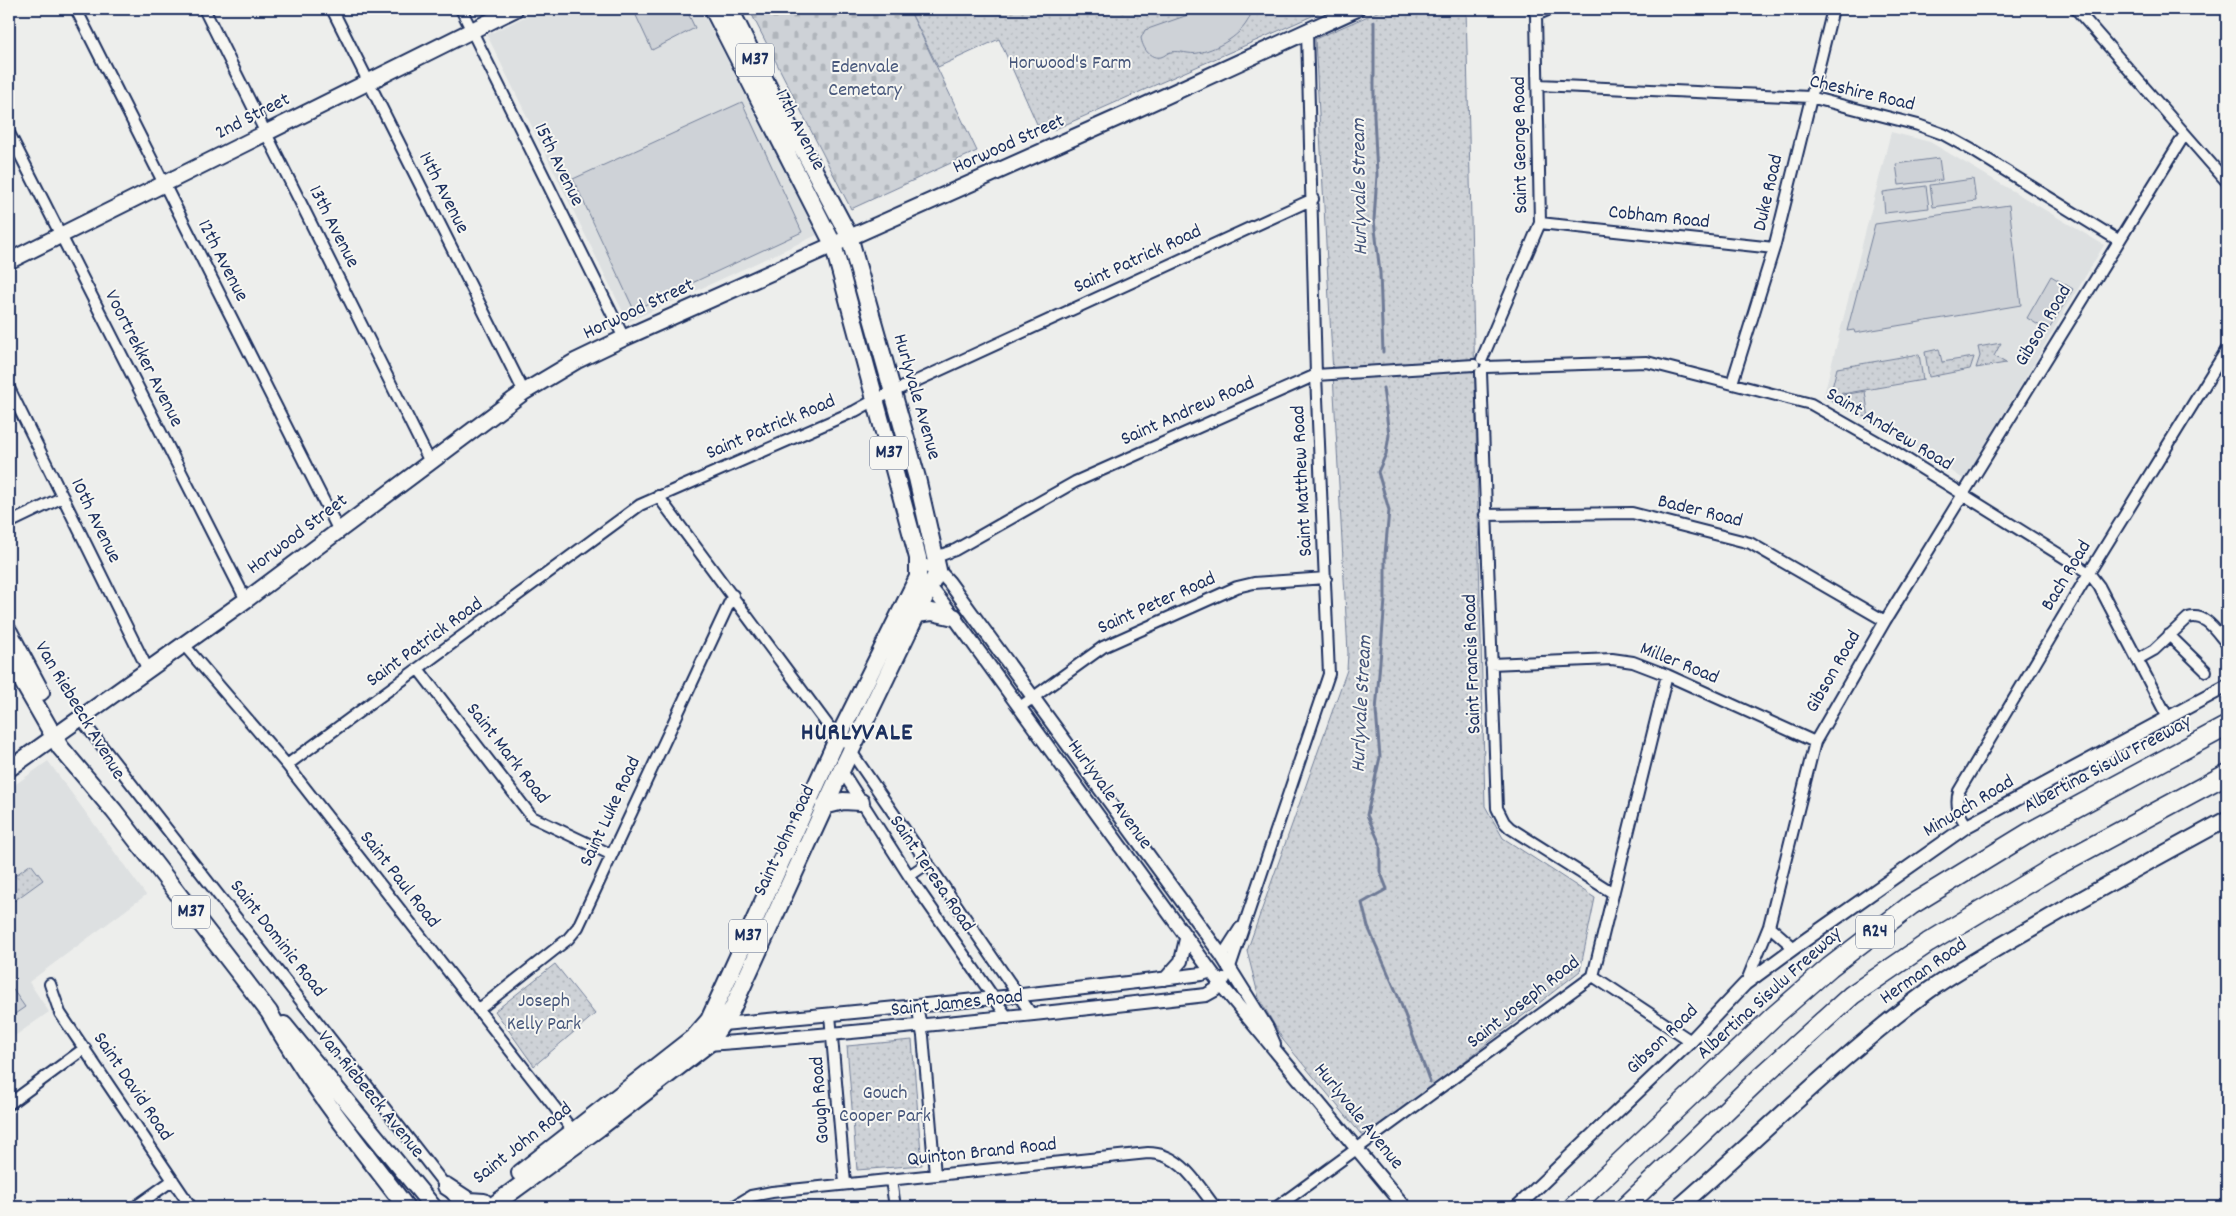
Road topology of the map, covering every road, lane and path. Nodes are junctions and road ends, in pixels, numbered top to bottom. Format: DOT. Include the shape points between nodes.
graph roads {
  1 [pos="76,9"];
  2 [pos="204,9"];
  3 [pos="332,9"];
  4 [pos="461,9"];
  5 [pos="515,9"];
  6 [pos="713,9"];
  7 [pos="730,9"];
  8 [pos="1356,9"];
  9 [pos="1550,9"];
  10 [pos="1833,9"];
  11 [pos="2076,9"];
  12 [pos="1535,12"];
  13 [pos="472,30"];
  14 [pos="1307,31"];
  15 [pos="368,81"];
  16 [pos="1538,86"];
  17 [pos="1810,97"];
  18 [pos="9,133"];
  19 [pos="266,133"];
  20 [pos="2185,134"];
  21 [pos="2227,182"];
  22 [pos="164,184"];
  23 [pos="1312,199"];
  24 [pos="1540,223"];
  25 [pos="61,236"];
  26 [pos="849,236"];
  27 [pos="2118,240"];
  28 [pos="833,244"];
  29 [pos="1774,248"];
  30 [pos="9,261"];
  31 [pos="624,338"];
  32 [pos="2227,349"];
  33 [pos="1480,366"];
  34 [pos="1316,374"];
  35 [pos="1732,383"];
  36 [pos="9,388"];
  37 [pos="524,392"];
  38 [pos="892,393"];
  39 [pos="875,400"];
  40 [pos="430,462"];
  41 [pos="1963,495"];
  42 [pos="658,496"];
  43 [pos="64,497"];
  44 [pos="1485,514"];
  45 [pos="9,524"];
  46 [pos="338,529"];
  47 [pos="909,529"];
  48 [pos="919,564"];
  49 [pos="937,564"];
  50 [pos="2089,573"];
  51 [pos="1326,578"];
  52 [pos="923,586"];
  53 [pos="733,595"];
  54 [pos="246,600"];
  55 [pos="910,610"];
  56 [pos="954,617"];
  57 [pos="1885,621"];
  58 [pos="9,632"];
  59 [pos="2169,635"];
  60 [pos="2227,644"];
  61 [pos="184,645"];
  62 [pos="2138,659"];
  63 [pos="1491,664"];
  64 [pos="17,665"];
  65 [pos="148,670"];
  66 [pos="419,670"];
  67 [pos="2206,670"];
  68 [pos="1667,674"];
  69 [pos="2227,686"];
  70 [pos="1032,698"];
  71 [pos="1020,707"];
  72 [pos="80,718"];
  73 [pos="2168,718"];
  74 [pos="2227,726"];
  75 [pos="57,734"];
  76 [pos="842,741"];
  77 [pos="1815,742"];
  78 [pos="287,765"];
  79 [pos="9,769"];
  80 [pos="841,770"];
  81 [pos="2227,774"];
  82 [pos="861,802"];
  83 [pos="824,806"];
  84 [pos="2227,819"];
  85 [pos="1968,826"];
  86 [pos="610,854"];
  87 [pos="928,863"];
  88 [pos="909,876"];
  89 [pos="1613,893"];
  90 [pos="1247,916"];
  91 [pos="1769,926"];
  92 [pos="1186,939"];
  93 [pos="1794,948"];
  94 [pos="1222,956"];
  95 [pos="1230,968"];
  96 [pos="1211,971"];
  97 [pos="1593,976"];
  98 [pos="1166,979"];
  99 [pos="50,984"];
  100 [pos="1746,984"];
  101 [pos="1221,985"];
  102 [pos="1206,995"];
  103 [pos="1019,996"];
  104 [pos="994,998"];
  105 [pos="1232,1000"];
  106 [pos="917,1006"];
  107 [pos="478,1010"];
  108 [pos="269,1012"];
  109 [pos="830,1015"];
  110 [pos="1032,1015"];
  111 [pos="1008,1018"];
  112 [pos="716,1022"];
  113 [pos="920,1026"];
  114 [pos="833,1035"];
  115 [pos="702,1040"];
  116 [pos="1691,1041"];
  117 [pos="85,1048"];
  118 [pos="1278,1053"];
  119 [pos="9,1104"];
  120 [pos="577,1136"];
  121 [pos="1356,1150"];
  122 [pos="935,1175"];
  123 [pos="172,1180"];
  124 [pos="891,1180"];
  125 [pos="845,1184"];
  126 [pos="446,1186"];
  127 [pos="488,1205"];
  128 [pos="136,1207"];
  129 [pos="191,1207"];
  130 [pos="406,1207"];
  131 [pos="433,1207"];
  132 [pos="462,1207"];
  133 [pos="733,1207"];
  134 [pos="895,1207"];
  135 [pos="1215,1207"];
  136 [pos="1277,1207"];
  137 [pos="1405,1207"];
  138 [pos="1517,1207"];
  139 [pos="1573,1207"];
  140 [pos="1624,1207"];
  141 [pos="1679,1207"];
  1 -- 22 [label="street, 12th Avenue"];
  2 -- 19 [label="street, 13th Avenue"];
  3 -- 15 [label="street, 14th Avenue"];
  4 -- 13 [label="street, 15th Avenue"];
  5 -- 13 [label="main road, 2nd Street"];
  6 -- 28 [label="main road, 17th Avenue / M37"];
  7 -- 26 [label="main road, 17th Avenue / M37" via="780,111"];
  8 -- 14 [label="main road, Horwood Street"];
  9 -- 12 [label="street"];
  10 -- 17 [label="street, Duke Road"];
  11 -- 20 [label="street"];
  12 -- 16 [label="street, Saint George Road"];
  13 -- 15 [label="main road, 2nd Street"];
  13 -- 31 [label="street, 15th Avenue"];
  14 -- 23 [label="street, Saint Matthew Road"];
  14 -- 26 [label="main road, Horwood Street"];
  15 -- 19 [label="main road, 2nd Street"];
  15 -- 37 [label="street, 14th Avenue"];
  16 -- 17 [label="street, Cheshire Road"];
  16 -- 24 [label="street, Saint George Road"];
  17 -- 27 [label="street, Cheshire Road" via="1938,132"];
  17 -- 29 [label="street, Duke Road"];
  18 -- 25 [label="street, Voortrekker Avenue"];
  19 -- 22 [label="main road, 2nd Street"];
  19 -- 40 [label="street, 13th Avenue"];
  20 -- 21 [label="street"];
  20 -- 27 [label="street, Gibson Road"];
  22 -- 25 [label="main road, 2nd Street"];
  22 -- 46 [label="street, 12th Avenue"];
  23 -- 34 [label="street, Saint Matthew Road"];
  23 -- 38 [label="street, Saint Patrick Road"];
  24 -- 29 [label="street, Cobham Road"];
  24 -- 33 [label="street, Saint George Road"];
  25 -- 30 [label="main road, 2nd Street"];
  25 -- 54 [label="street, Voortrekker Avenue"];
  26 -- 28 [label="main road, Horwood Street"];
  26 -- 38 [label="main road, Hurlyvale Avenue / M37"];
  27 -- 41 [label="street, Gibson Road"];
  28 -- 31 [label="main road, Horwood Street"];
  28 -- 39 [label="main road, Hurlyvale Avenue / M37"];
  29 -- 35 [label="street, Duke Road"];
  31 -- 37 [label="main road, Horwood Street" via="576,361"];
  32 -- 50 [label="street, Bach Road"];
  33 -- 34 [label="street, Saint Andrew Road"];
  33 -- 35 [label="street, Saint Andrew Road" via="1641,362"];
  33 -- 44 [label="street, Saint Francis Road"];
  34 -- 49 [label="street, Saint Andrew Road" via="1075,482 954,550"];
  34 -- 51 [label="street, Saint Matthew Road"];
  35 -- 41 [label="street, Saint Andrew Road" via="1818,407"];
  36 -- 43 [label="street, 10th Avenue"];
  37 -- 40 [label="main road, Horwood Street"];
  38 -- 39 [label="street, Saint Patrick Road"];
  38 -- 49 [label="main road, Hurlyvale Avenue / M37" via="917,478"];
  39 -- 42 [label="street, Saint Patrick Road"];
  39 -- 47 [label="main road, Hurlyvale Avenue / M37"];
  40 -- 46 [label="main road, Horwood Street"];
  41 -- 50 [label="street, Saint Andrew Road"];
  41 -- 57 [label="street, Gibson Road"];
  42 -- 53 [label="street, Saint Teresa Road"];
  42 -- 66 [label="street, Saint Patrick Road" via="635,508"];
  43 -- 45 [label="street"];
  43 -- 65 [label="street, 10th Avenue"];
  44 -- 57 [label="street, Bader Road" via="1632,513 1750,543"];
  44 -- 63 [label="street, Saint Francis Road"];
  46 -- 54 [label="main road, Horwood Street"];
  47 -- 48 [label="main road, Hurlyvale Avenue / M37"];
  47 -- 55 [label="main road"];
  48 -- 49 [label="street"];
  48 -- 52 [label="main road, Hurlyvale Avenue / M37"];
  49 -- 52 [label="main road, Saint John Road / M37"];
  49 -- 70 [label="street, Hurlyvale Avenue"];
  50 -- 62 [label="street, Saint Andrew Road"];
  50 -- 85 [label="street, Bach Road" via="1959,791 1960,816"];
  51 -- 70 [label="street, Saint Peter Road" via="1237,587 1103,647"];
  51 -- 90 [label="street, Saint Matthew Road" via="1329,660 1326,687"];
  52 -- 55 [label="main road, Saint John Road / M37"];
  52 -- 56 [label="street, Hurlyvale Avenue"];
  53 -- 76 [label="street, Saint Teresa Road"];
  53 -- 86 [label="street, Saint Luke Road"];
  54 -- 61 [label="main road, Horwood Street"];
  55 -- 56 [label="main road"];
  55 -- 76 [label="main road, Saint John Road / M37"];
  56 -- 71 [label="street, Hurlyvale Avenue"];
  57 -- 77 [label="street, Gibson Road"];
  58 -- 64 [label="main road, Van Riebeeck Avenue / M37"];
  59 -- 60 [label="street" via="2188,618 2198,617 2204,618"];
  59 -- 62 [label="street" via="2154,650"];
  59 -- 67 [label="street"];
  61 -- 65 [label="main road, Horwood Street"];
  61 -- 78 [label="street, Saint Paul Road"];
  62 -- 73 [label="street, Saint Andrew Road"];
  63 -- 68 [label="street, Miller Road" via="1612,659 1633,662"];
  63 -- 89 [label="street, Saint Francis Road" via="1496,799 1500,815 1510,828"];
  64 -- 75 [label="main road, Van Riebeeck Avenue / M37"];
  65 -- 72 [label="main road, Horwood Street"];
  66 -- 78 [label="street, Saint Patrick Road"];
  66 -- 86 [label="street, Saint Mark Road" via="532,817"];
  68 -- 77 [label="street, Miller Road"];
  68 -- 89 [label="street, Saint Joseph Road"];
  69 -- 73 [label="street, Minuach Road"];
  70 -- 71 [label="street, Saint Peter Road"];
  70 -- 94 [label="street, Hurlyvale Avenue"];
  71 -- 92 [label="street, Hurlyvale Avenue"];
  72 -- 75 [label="main road, Horwood Street"];
  72 -- 126 [label="street, Saint Dominic Road"];
  73 -- 85 [label="street, Minuach Road"];
  74 -- 139 [label="highway, Albertina Sisulu Freeway / R24" via="2032,830 1911,905 1830,967 1774,1016"];
  75 -- 79 [label="main road, Horwood Street"];
  75 -- 108 [label="main road, Van Riebeeck Avenue / M37"];
  76 -- 80 [label="main road, Saint John Road / M37"];
  76 -- 87 [label="street, Saint Teresa Road"];
  76 -- 112 [label="main road, Saint John Road / M37"];
  77 -- 91 [label="street, Gibson Road"];
  78 -- 107 [label="street, Saint Paul Road"];
  80 -- 82 [label="street, Saint Teresa Road"];
  80 -- 83 [label="main road, Saint John Road / M37"];
  81 -- 140 [label="highway, R24" via="2047,871 1928,943 1852,995"];
  82 -- 83 [label="main road" via="843,801"];
  82 -- 88 [label="street, Saint Teresa Road"];
  83 -- 112 [label="main road, Saint John Road / M37" via="732,1009"];
  84 -- 141 [label="main road, Herman Road" via="1960,969 1888,1021"];
  85 -- 93 [label="street, Minuach Road"];
  86 -- 107 [label="street, Saint Luke Road" via="576,931"];
  87 -- 88 [label="street"];
  87 -- 103 [label="street, Saint Teresa Road"];
  88 -- 104 [label="street, Saint Teresa Road"];
  89 -- 97 [label="street, Saint Joseph Road"];
  90 -- 94 [label="street, Saint Matthew Road"];
  90 -- 95 [label="street, Saint Matthew Road"];
  91 -- 93 [label="street"];
  91 -- 100 [label="street, Gibson Road"];
  92 -- 96 [label="street, Hurlyvale Avenue"];
  92 -- 98 [label="street" via="1181,962"];
  93 -- 100 [label="street, Minuach Road"];
  94 -- 95 [label="street, Hurlyvale Avenue"];
  94 -- 96 [label="street, Saint Matthew Road"];
  95 -- 101 [label="street, Saint Matthew Road"];
  95 -- 118 [label="street, Hurlyvale Avenue" via="1267,1028"];
  96 -- 98 [label="street, Saint James Road"];
  96 -- 101 [label="street, Hurlyvale Avenue"];
  97 -- 116 [label="street"];
  97 -- 121 [label="street, Saint Joseph Road"];
  98 -- 103 [label="street, Saint James Road"];
  99 -- 117 [label="street, Saint David Road" via="60,1013"];
  100 -- 116 [label="street, Gibson Road"];
  101 -- 102 [label="street, Saint James Road"];
  101 -- 105 [label="street, Hurlyvale Avenue"];
  102 -- 105 [label="street"];
  102 -- 110 [label="street, Saint James Road"];
  103 -- 104 [label="street, Saint James Road"];
  103 -- 110 [label="street, Saint Teresa Road"];
  104 -- 106 [label="street, Saint James Road"];
  104 -- 111 [label="street, Saint Teresa Road"];
  105 -- 118 [label="street, Hurlyvale Avenue"];
  106 -- 109 [label="street, Saint James Road"];
  106 -- 113 [label="street"];
  107 -- 120 [label="street, Saint Paul Road"];
  108 -- 130 [label="main road, Van Riebeeck Avenue / M37" via="328,1106"];
  108 -- 131 [label="main road, Van Riebeeck Avenue / M37" via="291,1032"];
  109 -- 112 [label="street, Saint James Road"];
  109 -- 114 [label="street, Gough Road"];
  110 -- 111 [label="street, Saint James Road"];
  111 -- 113 [label="street, Saint James Road"];
  112 -- 115 [label="main road, Saint John Road / M37"];
  113 -- 114 [label="street, Saint James Road"];
  113 -- 122 [label="street"];
  114 -- 115 [label="street, Saint James Road"];
  114 -- 125 [label="street, Gough Road"];
  115 -- 120 [label="main road, Saint John Road / M37"];
  116 -- 138 [label="street, Gibson Road"];
  117 -- 119 [label="street"];
  117 -- 123 [label="street, Saint David Road"];
  118 -- 121 [label="street, Hurlyvale Avenue"];
  120 -- 127 [label="main road, Saint John Road / M37"];
  121 -- 136 [label="street, Saint Joseph Road"];
  121 -- 137 [label="street, Hurlyvale Avenue"];
  122 -- 124 [label="street, Quinton Brand Road"];
  122 -- 135 [label="street, Quinton Brand Road" via="1156,1153 1180,1163"];
  123 -- 128 [label="street"];
  123 -- 129 [label="street, Saint David Road"];
  124 -- 125 [label="street, Quinton Brand Road"];
  124 -- 134 [label="street"];
  125 -- 133 [label="street, Quinton Brand Road" via="751,1196"];
  126 -- 127 [label="main road" via="470,1201"];
  126 -- 132 [label="street, Saint Dominic Road"];
}
